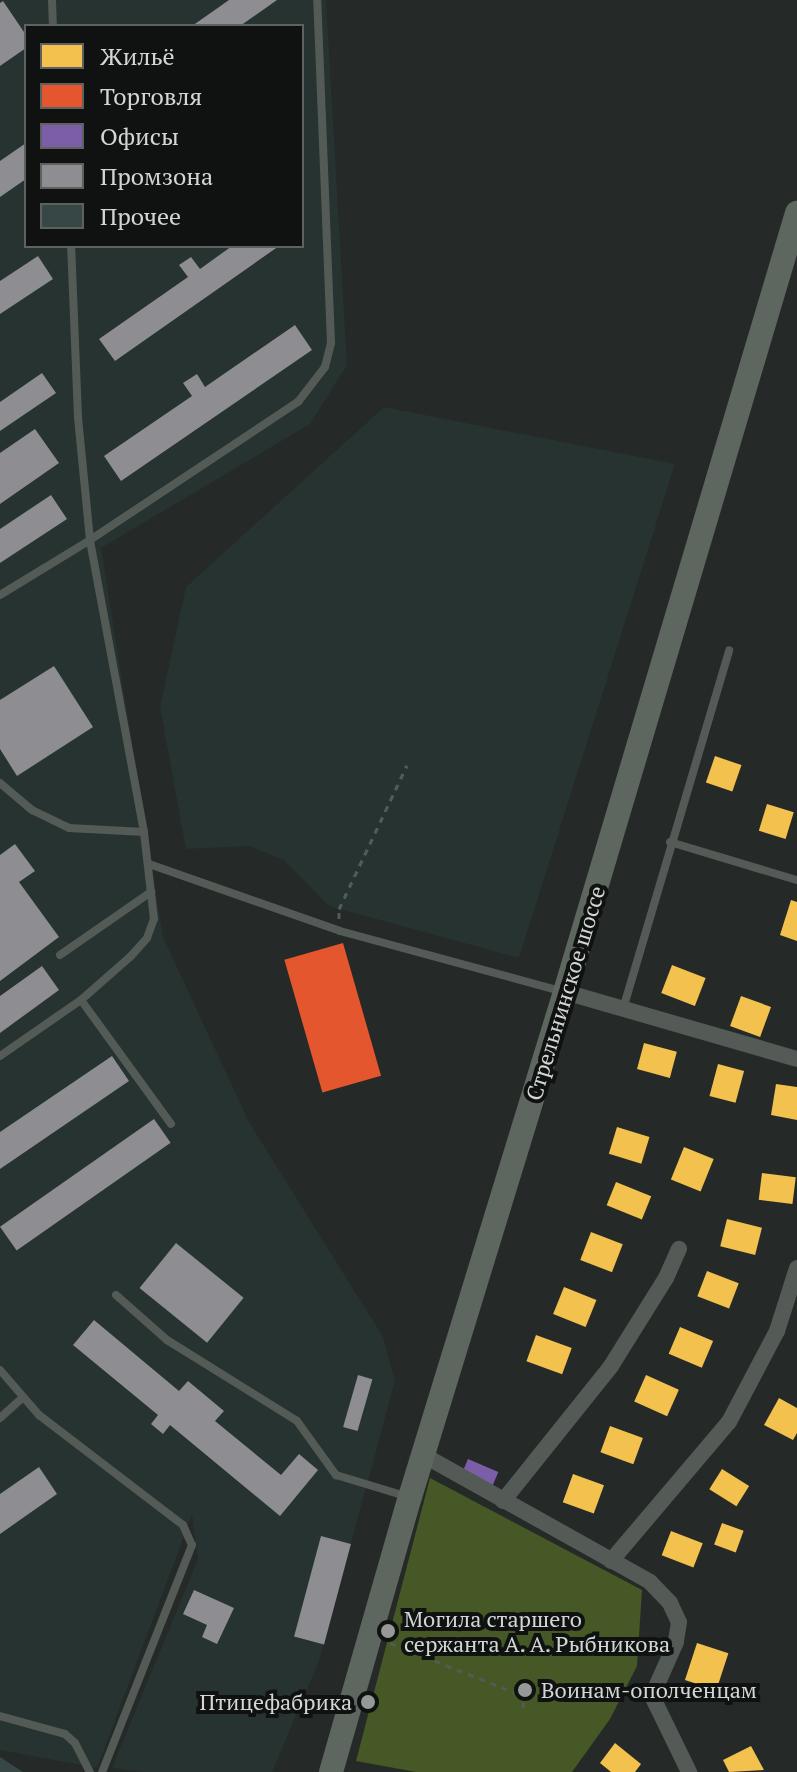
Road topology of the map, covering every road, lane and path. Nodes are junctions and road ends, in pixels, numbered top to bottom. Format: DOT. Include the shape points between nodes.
graph roads {
  1 [pos="52,0"];
  2 [pos="317,0"];
  3 [pos="53,24"];
  4 [pos="797,213"];
  5 [pos="71,248"];
  6 [pos="90,540"];
  7 [pos="0,595"];
  8 [pos="729,650"];
  9 [pos="407,765"];
  10 [pos="0,783"];
  11 [pos="144,832"];
  12 [pos="670,842"];
  13 [pos="149,864"];
  14 [pos="797,880"];
  15 [pos="151,892"];
  16 [pos="340,931"];
  17 [pos="60,955"];
  18 [pos="565,992"];
  19 [pos="81,1000"];
  20 [pos="623,1009"];
  21 [pos="0,1056"];
  22 [pos="797,1059"];
  23 [pos="171,1124"];
  24 [pos="679,1249"];
  25 [pos="797,1268"];
  26 [pos="116,1295"];
  27 [pos="0,1370"];
  28 [pos="23,1397"];
  29 [pos="0,1418"];
  30 [pos="425,1456"];
  31 [pos="410,1497"];
  32 [pos="503,1501"];
  33 [pos="611,1561"];
  34 [pos="380,1639"];
  35 [pos="521,1714"];
  36 [pos="0,1716"];
  37 [pos="90,1772"];
  38 [pos="102,1772"];
  39 [pos="331,1772"];
  40 [pos="689,1772"];
  1 -- 3 [label="lane"];
  2 -- 6 [label="lane" via="331,343 325,367 298,402"];
  4 -- 18 [label="main road, Стрельнинское шоссе"];
  5 -- 6 [label="lane" via="78,417"];
  6 -- 7 [label="lane"];
  6 -- 11 [label="lane"];
  8 -- 12 [label="lane"];
  9 -- 16 [label="path" via="339,909"];
  10 -- 11 [label="lane" via="32,810 69,828"];
  11 -- 13 [label="lane"];
  12 -- 14 [label="lane"];
  12 -- 20 [label="lane"];
  13 -- 15 [label="lane"];
  13 -- 16 [label="lane"];
  15 -- 17 [label="lane"];
  15 -- 19 [label="lane" via="154,919 147,938"];
  16 -- 18 [label="lane"];
  18 -- 20 [label="street"];
  18 -- 30 [label="main road, Стрельнинское шоссе"];
  19 -- 21 [label="lane"];
  19 -- 23 [label="lane"];
  20 -- 22 [label="street"];
  24 -- 32 [label="street" via="611,1366"];
  25 -- 33 [label="street" via="777,1331 729,1422"];
  26 -- 31 [label="lane" via="167,1340 297,1421 336,1475"];
  27 -- 28 [label="lane"];
  28 -- 29 [label="lane"];
  28 -- 38 [label="lane" via="39,1415 183,1525 192,1545"];
  30 -- 31 [label="main road, Стрельнинское шоссе"];
  30 -- 32 [label="street"];
  31 -- 39 [label="main road, Стрельнинское шоссе"];
  32 -- 33 [label="street"];
  33 -- 40 [label="street" via="650,1582 679,1622 676,1642 652,1696"];
  34 -- 35 [label="path" via="519,1694 524,1702"];
  36 -- 37 [label="lane" via="65,1734"];
}
